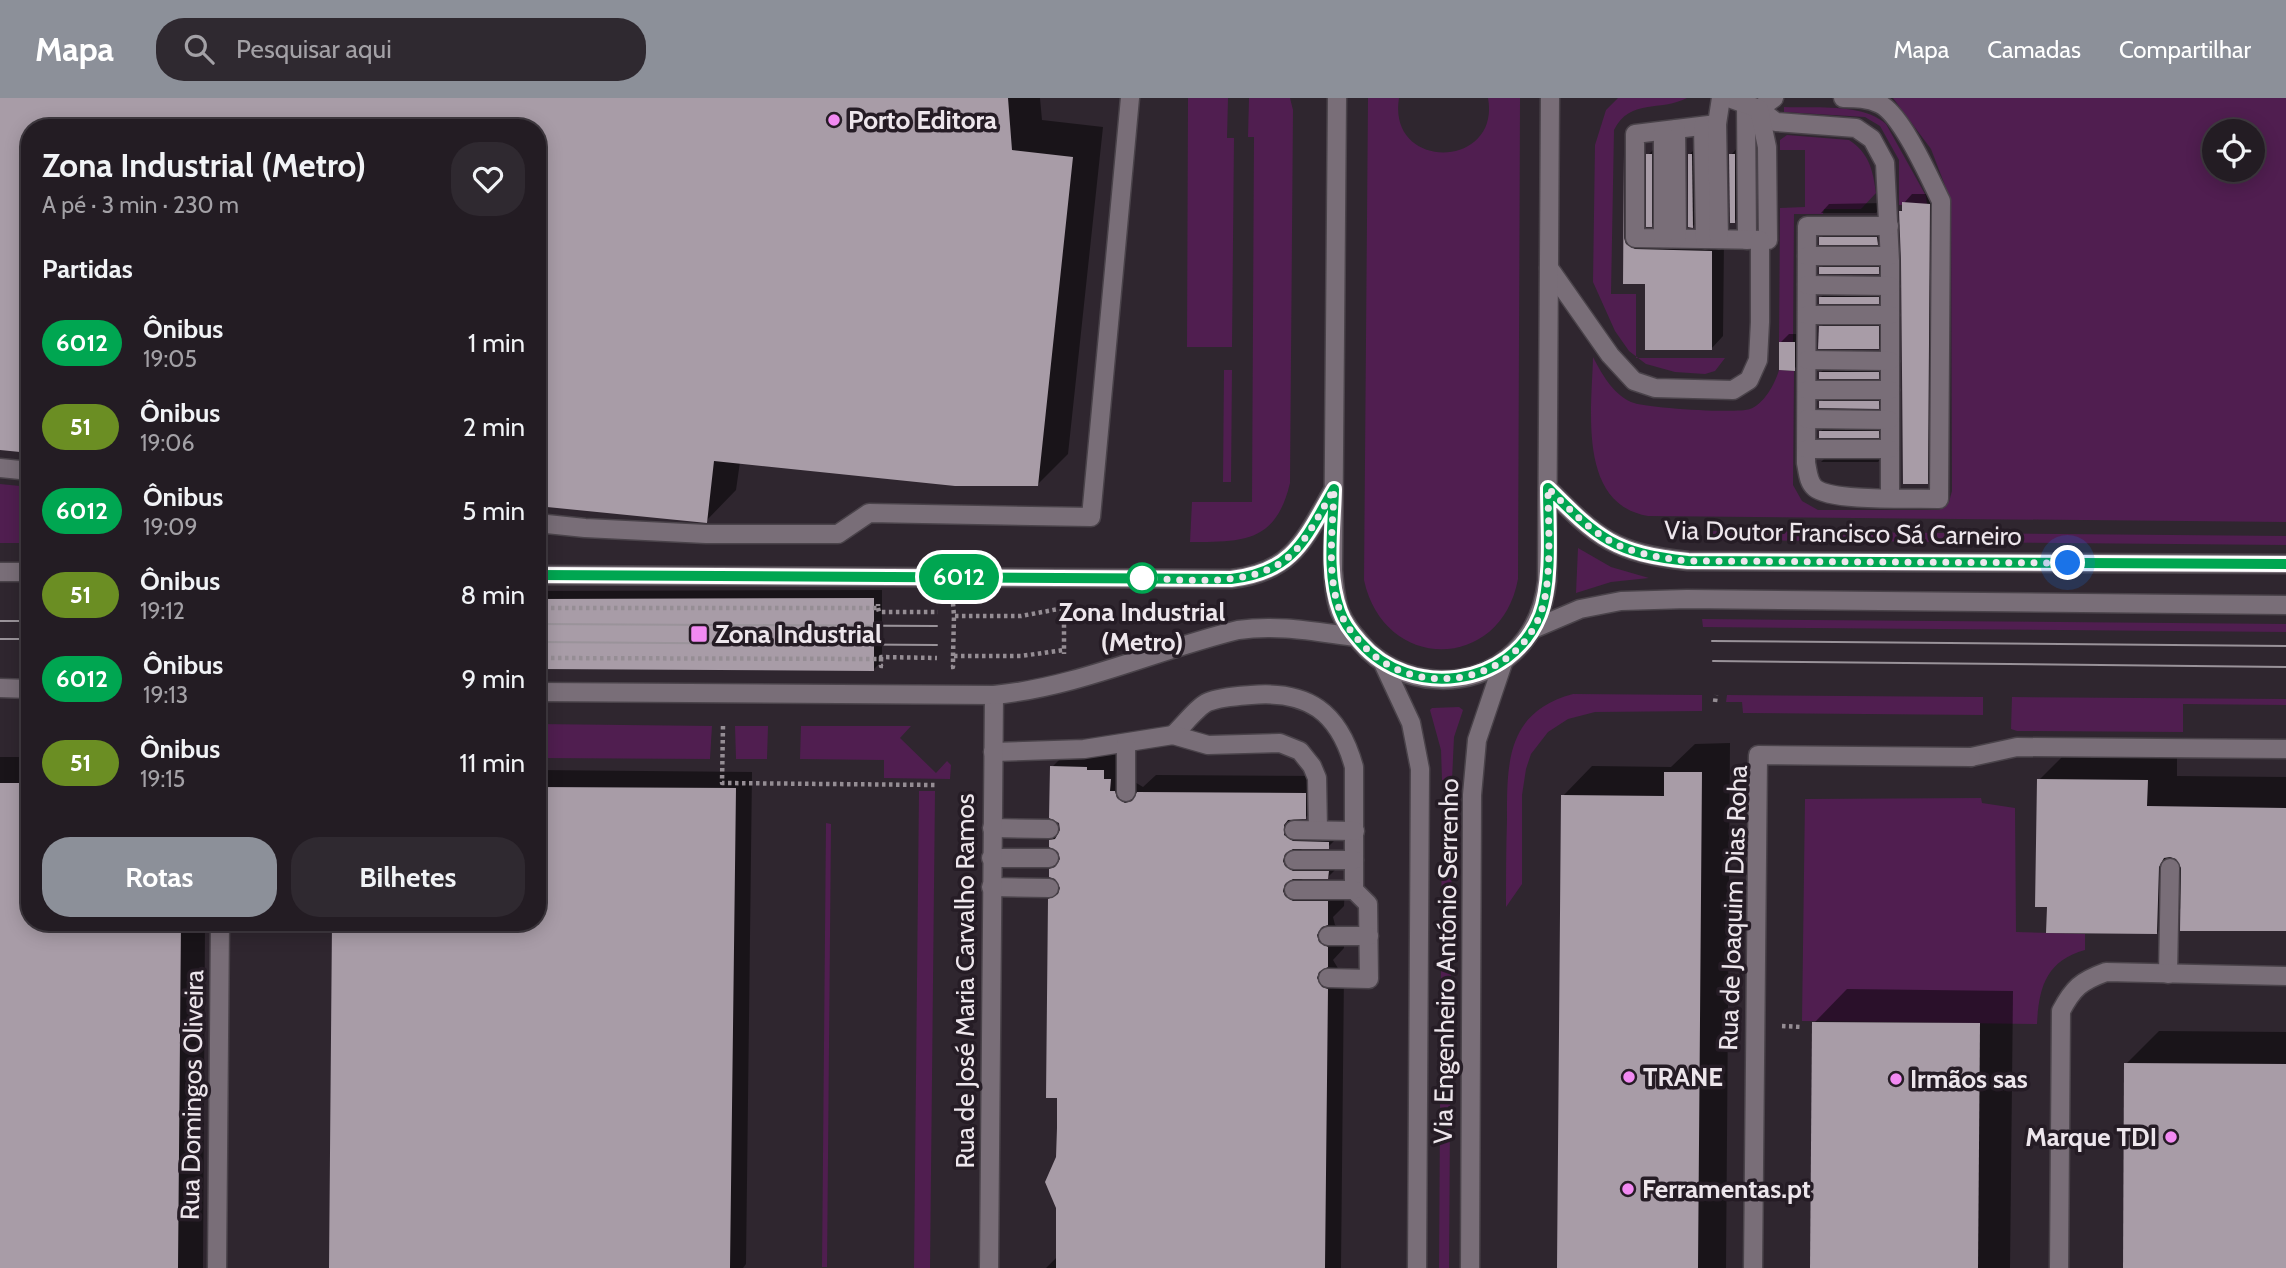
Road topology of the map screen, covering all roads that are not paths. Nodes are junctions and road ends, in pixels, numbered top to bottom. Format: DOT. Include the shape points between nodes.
graph roads {
  1 [pos="1130,98"];
  2 [pos="1337,98"];
  3 [pos="1550,98"];
  4 [pos="1721,98"];
  5 [pos="1774,98"];
  6 [pos="1843,98"];
  7 [pos="1745,104"];
  8 [pos="1710,125"];
  9 [pos="1669,130"];
  10 [pos="1889,226"];
  11 [pos="1670,238"];
  12 [pos="1712,239"];
  13 [pos="1754,240"];
  14 [pos="1807,256"];
  15 [pos="1889,256"];
  16 [pos="1549,268"];
  17 [pos="1807,285"];
  18 [pos="1890,286"];
  19 [pos="1807,314"];
  20 [pos="1890,315"];
  21 [pos="1807,360"];
  22 [pos="1890,361"];
  23 [pos="1807,390"];
  24 [pos="1890,390"];
  25 [pos="1807,419"];
  26 [pos="1889,420"];
  27 [pos="1807,449"];
  28 [pos="1889,449"];
  29 [pos="0,468"];
  30 [pos="21,470"];
  31 [pos="1548,488"];
  32 [pos="1334,489"];
  33 [pos="1889,498"];
  34 [pos="546,524"];
  35 [pos="2286,564"];
  36 [pos="0,572"];
  37 [pos="21,572"];
  38 [pos="546,575"];
  39 [pos="2286,604"];
  40 [pos="1533,629"];
  41 [pos="1356,637"];
  42 [pos="1504,660"];
  43 [pos="1383,663"];
  44 [pos="0,688"];
  45 [pos="21,689"];
  46 [pos="546,692"];
  47 [pos="994,695"];
  48 [pos="1173,735"];
  49 [pos="1126,743"];
  50 [pos="2286,749"];
  51 [pos="993,752"];
  52 [pos="1126,792"];
  53 [pos="992,828"];
  54 [pos="1049,829"];
  55 [pos="1294,830"];
  56 [pos="1318,830"];
  57 [pos="1355,831"];
  58 [pos="991,858"];
  59 [pos="1049,858"];
  60 [pos="1294,860"];
  61 [pos="1354,860"];
  62 [pos="2169,868"];
  63 [pos="990,887"];
  64 [pos="1049,888"];
  65 [pos="1294,890"];
  66 [pos="1354,890"];
  67 [pos="220,931"];
  68 [pos="1328,936"];
  69 [pos="1369,936"];
  70 [pos="2168,974"];
  71 [pos="2286,976"];
  72 [pos="1328,978"];
  73 [pos="217,1268"];
  74 [pos="989,1268"];
  75 [pos="1418,1268"];
  76 [pos="1470,1268"];
  77 [pos="1754,1268"];
  78 [pos="2059,1268"];
  1 -- 34 [label="main road" via="1091,517 869,513 838,534 706,534"];
  2 -- 32 [label="main road"];
  3 -- 16 [label="main road"];
  4 -- 8 [label="main road"];
  5 -- 7 [label="main road"];
  6 -- 33 [label="main road" via="1867,99 1894,115 1941,201 1939,499"];
  7 -- 10 [label="main road" via="1776,122 1856,128 1872,139 1885,163"];
  7 -- 13 [label="main road" via="1767,147 1768,240"];
  8 -- 9 [label="main road"];
  8 -- 12 [label="main road"];
  9 -- 11 [label="main road"];
  9 -- 11 [label="main road" via="1635,134 1635,238"];
  10 -- 14 [label="main road" via="1807,226"];
  10 -- 15 [label="main road"];
  11 -- 12 [label="main road"];
  12 -- 13 [label="main road"];
  13 -- 16 [label="main road" via="1758,360 1749,380 1733,390 1655,388 1633,381"];
  14 -- 15 [label="main road"];
  14 -- 17 [label="main road"];
  15 -- 18 [label="main road"];
  16 -- 31 [label="main road"];
  17 -- 18 [label="main road"];
  17 -- 19 [label="main road"];
  18 -- 20 [label="main road"];
  19 -- 20 [label="main road"];
  19 -- 21 [label="main road"];
  20 -- 22 [label="main road"];
  21 -- 22 [label="main road"];
  21 -- 23 [label="main road"];
  22 -- 24 [label="main road"];
  23 -- 24 [label="main road"];
  23 -- 25 [label="main road"];
  24 -- 26 [label="main road"];
  25 -- 26 [label="main road"];
  25 -- 27 [label="main road"];
  26 -- 28 [label="main road"];
  27 -- 28 [label="main road"];
  27 -- 33 [label="main road" via="1809,481 1816,489 1841,496"];
  28 -- 33 [label="main road"];
  29 -- 30 [label="main road"];
  31 -- 35 [label="main road, Via Doutor Francisco Sá Carneiro" via="1599,536 1652,557"];
  31 -- 40 [label="main road" via="1545,599"];
  32 -- 38 [label="main road" via="1300,547 1283,562 1251,577"];
  32 -- 41 [label="main road" via="1335,590 1340,611"];
  36 -- 37 [label="main road"];
  39 -- 40 [label="main road" via="1621,601 1580,609"];
  40 -- 42 [label="main road"];
  41 -- 43 [label="main road"];
  41 -- 47 [label="main road" via="1287,627 1238,629 1064,682"];
  42 -- 43 [label="main road" via="1466,677 1438,680 1406,674"];
  42 -- 76 [label="main road, Via Engenheiro António Serrenho" via="1478,740 1472,795"];
  43 -- 75 [label="main road, Via Engenheiro António Serrenho" via="1411,723 1420,769"];
  44 -- 45 [label="main road"];
  46 -- 47 [label="main road"];
  47 -- 51 [label="main road, Rua de José Maria Carvalho Ramos"];
  48 -- 49 [label="main road"];
  48 -- 56 [label="main road" via="1208,745 1280,743 1300,751 1317,778"];
  48 -- 57 [label="main road" via="1207,702 1272,693 1310,703 1337,725 1350,753"];
  49 -- 51 [label="main road"];
  49 -- 52 [label="main road"];
  50 -- 77 [label="main road, Rua de Joaquim Dias Roha" via="2017,747 1971,757 1758,755"];
  51 -- 53 [label="main road, Rua de José Maria Carvalho Ramos"];
  53 -- 54 [label="main road"];
  53 -- 58 [label="main road, Rua de José Maria Carvalho Ramos"];
  55 -- 56 [label="main road"];
  56 -- 57 [label="main road"];
  57 -- 61 [label="main road"];
  58 -- 59 [label="main road"];
  58 -- 63 [label="main road, Rua de José Maria Carvalho Ramos"];
  60 -- 61 [label="main road"];
  61 -- 66 [label="main road"];
  62 -- 70 [label="main road"];
  63 -- 64 [label="main road"];
  63 -- 74 [label="main road, Rua de José Maria Carvalho Ramos"];
  65 -- 66 [label="main road"];
  66 -- 69 [label="main road" via="1368,904"];
  67 -- 73 [label="main road, Rua Domingos Oliveira"];
  68 -- 69 [label="main road"];
  69 -- 72 [label="main road" via="1369,979"];
  70 -- 71 [label="main road"];
  70 -- 78 [label="main road" via="2106,972 2071,992 2061,1011"];
}
